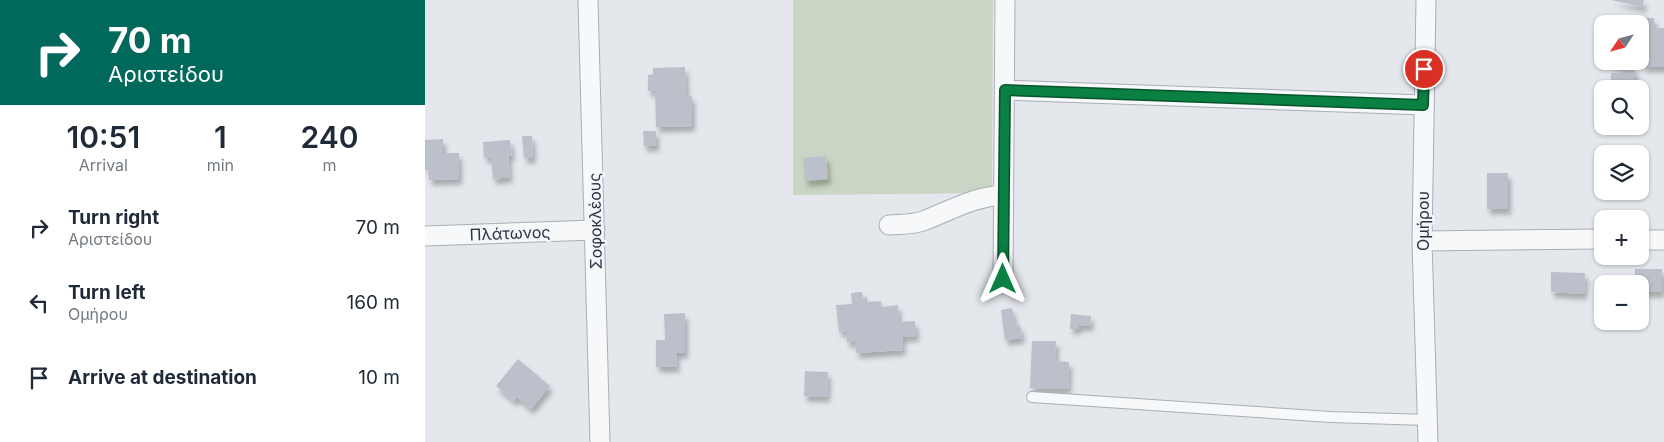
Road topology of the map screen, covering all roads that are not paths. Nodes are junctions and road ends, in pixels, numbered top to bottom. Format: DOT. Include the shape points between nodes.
graph roads {
  1 [pos="588,0"];
  2 [pos="1005,0"];
  3 [pos="1425,0"];
  4 [pos="1005,90"];
  5 [pos="1423,105"];
  6 [pos="1004,195"];
  7 [pos="889,225"];
  8 [pos="595,230"];
  9 [pos="425,236"];
  10 [pos="1594,240"];
  11 [pos="1649,240"];
  12 [pos="1664,240"];
  13 [pos="1422,241"];
  14 [pos="1003,279"];
  15 [pos="1032,397"];
  16 [pos="1427,420"];
  17 [pos="600,442"];
  18 [pos="1428,442"];
  1 -- 8 [label="street, Σοφοκλέους"];
  2 -- 4 [label="street"];
  3 -- 5 [label="street, Ομήρου"];
  4 -- 5 [label="street"];
  4 -- 6 [label="street"];
  5 -- 13 [label="street, Ομήρου"];
  6 -- 7 [label="street" via="986,196 922,221"];
  6 -- 14 [label="street"];
  8 -- 9 [label="street, Πλάτωνος"];
  8 -- 17 [label="street, Σοφοκλέους"];
  10 -- 13 [label="street"];
  11 -- 12 [label="street"];
  13 -- 16 [label="street, Ομήρου"];
  15 -- 16 [label="lane"];
  16 -- 18 [label="street, Ομήρου"];
}
